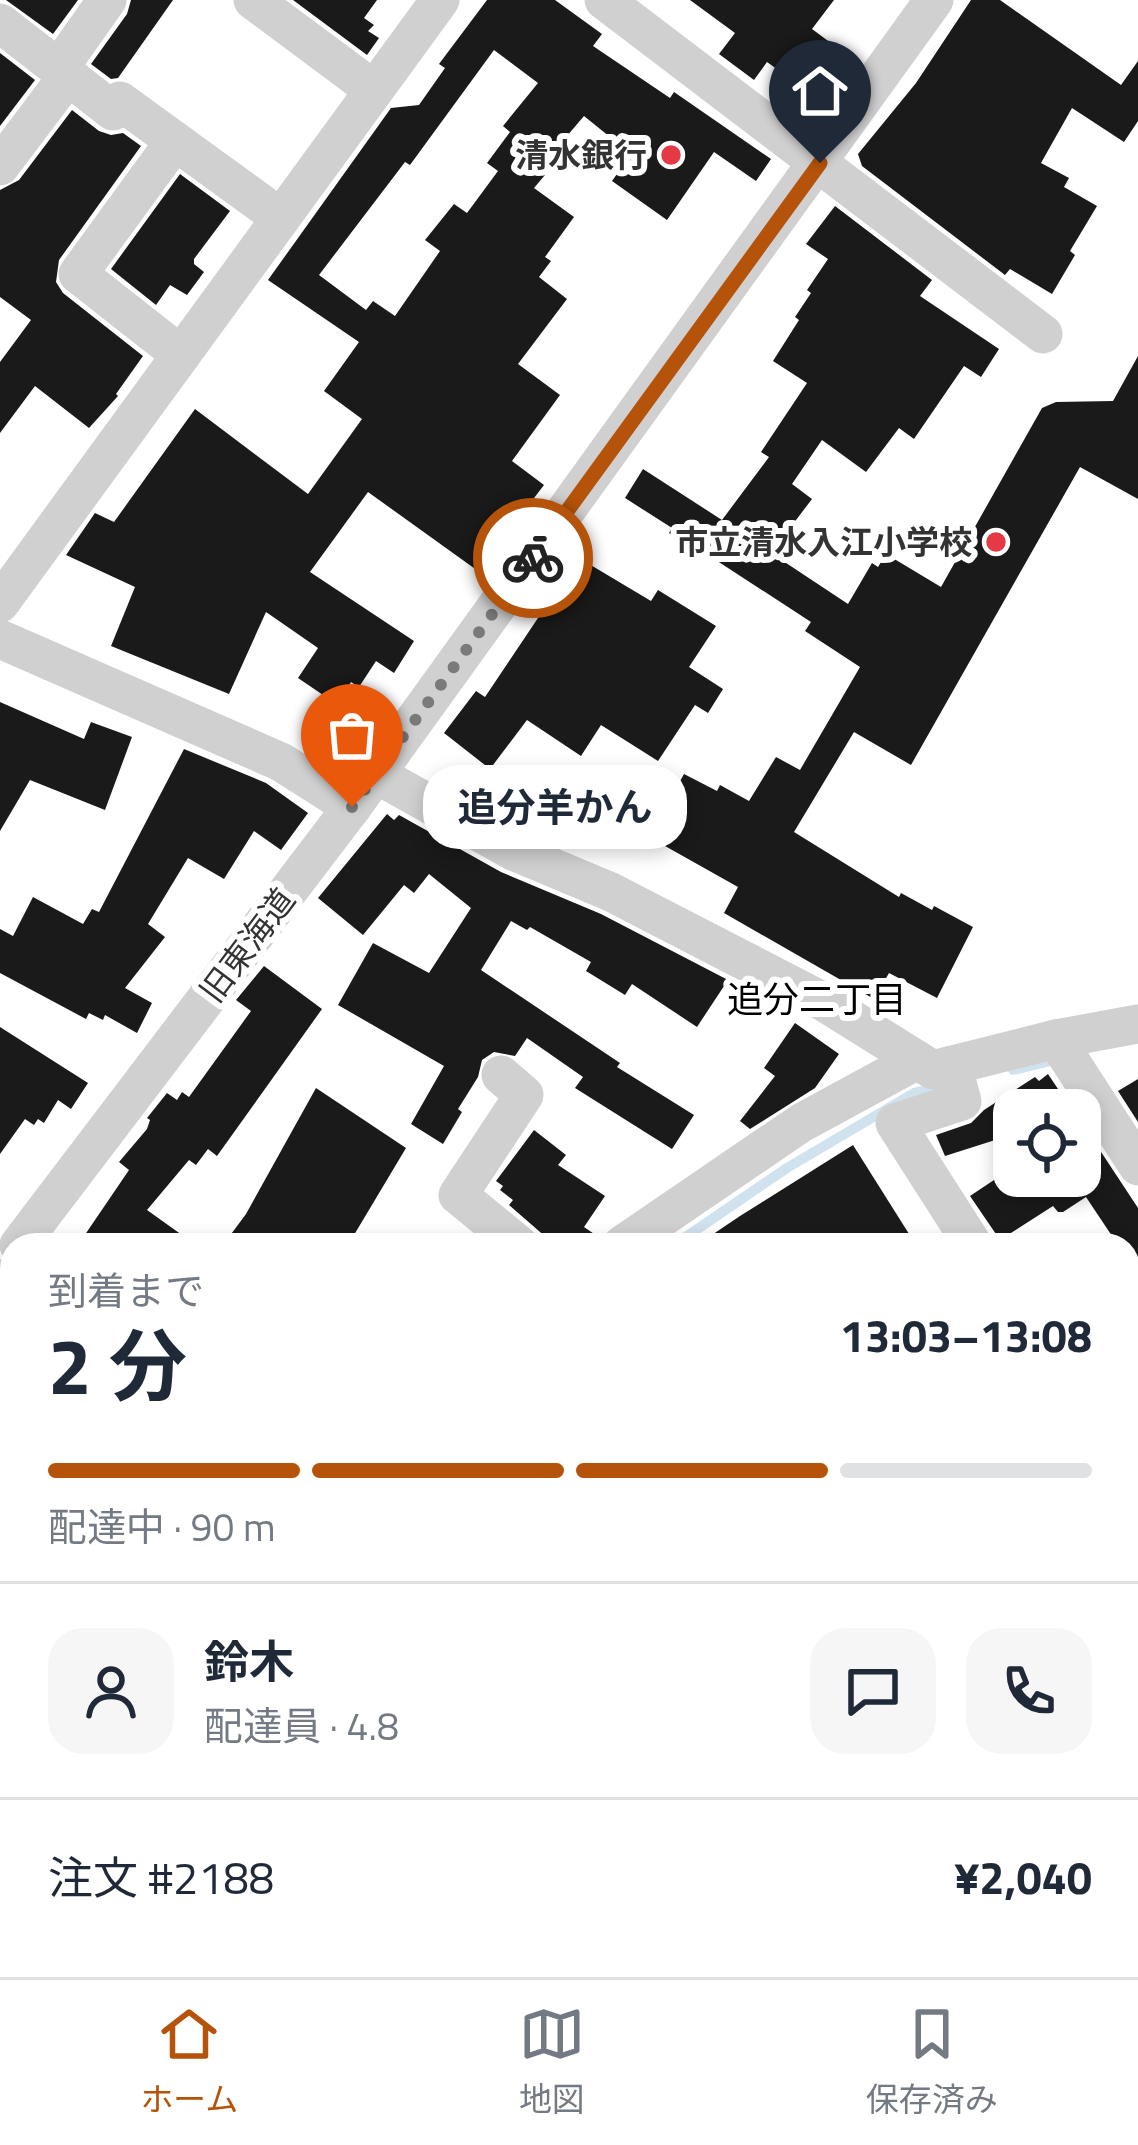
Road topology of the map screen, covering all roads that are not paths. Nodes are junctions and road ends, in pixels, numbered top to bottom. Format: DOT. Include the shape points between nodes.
graph roads {
  1 [pos="107,0"];
  2 [pos="253,0"];
  3 [pos="440,0"];
  4 [pos="604,0"];
  5 [pos="934,0"];
  6 [pos="0,23"];
  7 [pos="63,72"];
  8 [pos="374,90"];
  9 [pos="175,141"];
  10 [pos="820,163"];
  11 [pos="0,166"];
  12 [pos="281,218"];
  13 [pos="1043,334"];
  14 [pos="182,355"];
  15 [pos="0,603"];
  16 [pos="0,639"];
  17 [pos="376,774"];
  18 [pos="352,807"];
  19 [pos="1138,1024"];
  20 [pos="1056,1039"];
  21 [pos="934,1062"];
  22 [pos="501,1075"];
  23 [pos="1138,1166"];
  24 [pos="28,1233"];
  25 [pos="504,1233"];
  26 [pos="640,1233"];
  27 [pos="965,1233"];
  1 -- 7 [label="street"];
  2 -- 8 [label="street"];
  3 -- 8 [label="street"];
  4 -- 10 [label="street"];
  5 -- 10 [label="street, 旧東海道"];
  6 -- 7 [label="street"];
  7 -- 9 [label="street" via="113,111 120,101"];
  7 -- 11 [label="street"];
  8 -- 12 [label="street"];
  9 -- 12 [label="street"];
  9 -- 14 [label="street" via="79,274"];
  10 -- 13 [label="street"];
  10 -- 17 [label="street, 旧東海道"];
  12 -- 14 [label="street"];
  14 -- 15 [label="street"];
  16 -- 18 [label="street" via="281,763"];
  17 -- 18 [label="street, 旧東海道"];
  17 -- 21 [label="street"];
  18 -- 24 [label="street, 旧東海道"];
  19 -- 20 [label="street"];
  20 -- 21 [label="street"];
  20 -- 23 [label="street"];
  21 -- 26 [label="street" via="801,1123"];
  21 -- 27 [label="street" via="962,1101 896,1123"];
  22 -- 25 [label="street" via="524,1095 458,1195"];
}
